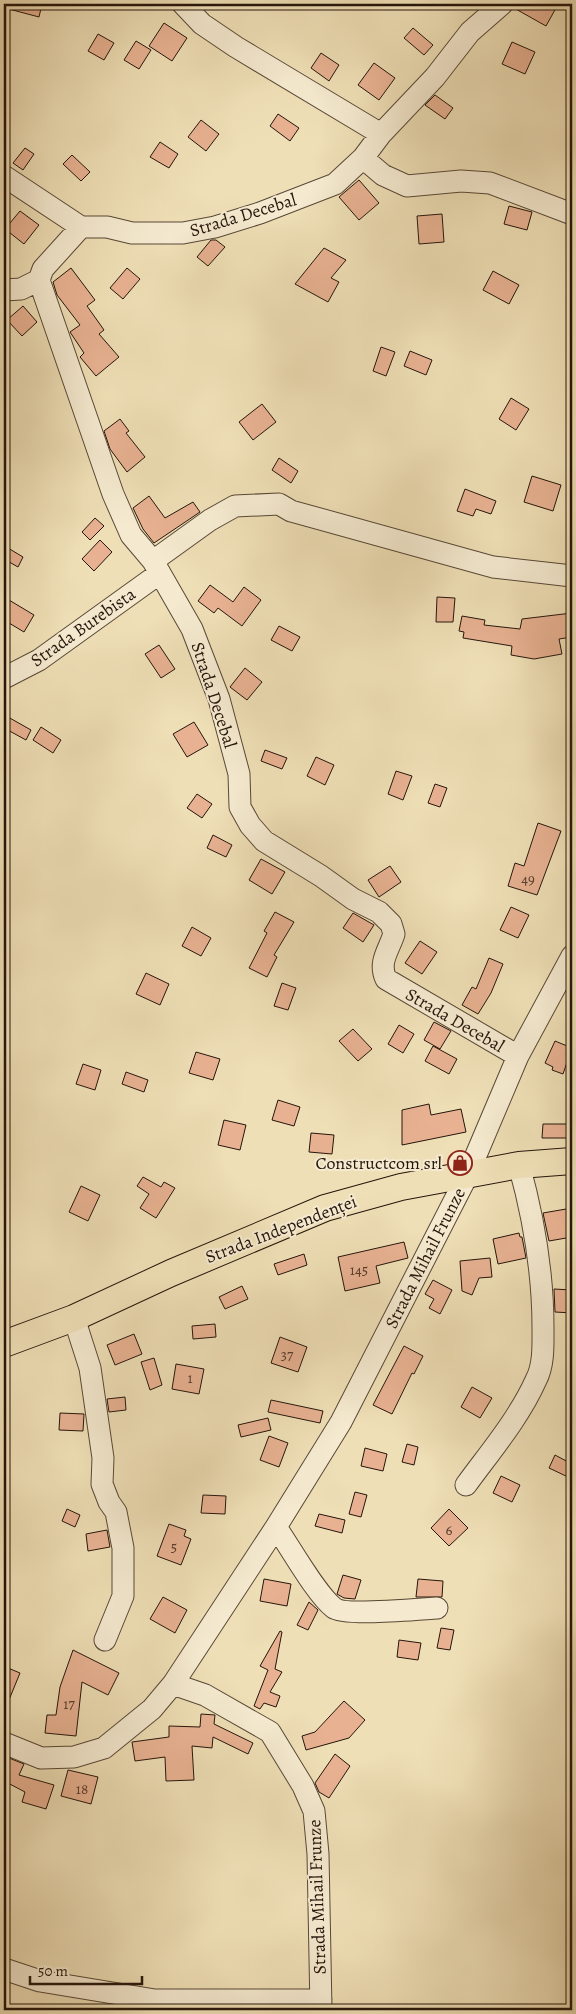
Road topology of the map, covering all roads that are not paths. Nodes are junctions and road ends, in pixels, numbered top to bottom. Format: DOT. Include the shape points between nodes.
graph roads {
  1 [pos="183,4"];
  2 [pos="502,4"];
  3 [pos="381,134"];
  4 [pos="363,158"];
  5 [pos="4,176"];
  6 [pos="572,214"];
  7 [pos="81,227"];
  8 [pos="39,280"];
  9 [pos="4,290"];
  10 [pos="157,567"];
  11 [pos="572,576"];
  12 [pos="4,678"];
  13 [pos="572,956"];
  14 [pos="518,1056"];
  15 [pos="572,1160"];
  16 [pos="519,1166"];
  17 [pos="468,1174"];
  18 [pos="74,1318"];
  19 [pos="4,1344"];
  20 [pos="466,1485"];
  21 [pos="276,1526"];
  22 [pos="437,1608"];
  23 [pos="105,1640"];
  24 [pos="173,1684"];
  25 [pos="4,1743"];
  26 [pos="4,1969"];
  27 [pos="321,2005"];
  1 -- 3 [label="street" via="202,24 236,47"];
  2 -- 3 [label="street, Strada Decebal" via="470,32 435,77"];
  3 -- 4 [label="street, Strada Decebal"];
  4 -- 6 [label="street" via="383,174 407,186 461,181 490,183"];
  4 -- 7 [label="street, Strada Decebal" via="335,184 295,201 215,227 154,234"];
  5 -- 7 [label="street"];
  7 -- 8 [label="street" via="43,269"];
  8 -- 9 [label="street" via="21,289"];
  8 -- 10 [label="street, Strada Decebal" via="113,494 131,535"];
  10 -- 11 [label="street, Strada Burebista" via="210,520 235,506 279,504 291,511 493,567"];
  10 -- 12 [label="street, Strada Burebista" via="39,660"];
  10 -- 14 [label="street, Strada Decebal" via="192,629 219,699 239,774 240,807 250,825 264,840 353,899 379,912 392,924 394,934 381,969 386,979"];
  13 -- 14 [label="street, Strada Mihail Frunze"];
  14 -- 17 [label="street, Strada Mihail Frunze"];
  15 -- 16 [label="main road, Strada Independenței"];
  16 -- 17 [label="main road, Strada Independenței"];
  16 -- 20 [label="street" via="536,1239 542,1288 543,1351 537,1379 516,1415"];
  17 -- 18 [label="main road, Strada Independenței" via="401,1187 326,1208 197,1261"];
  17 -- 21 [label="street, Strada Mihail Frunze" via="341,1422"];
  18 -- 19 [label="main road, Strada Independenței"];
  18 -- 23 [label="street" via="90,1368 103,1458 102,1484 116,1512 123,1548 124,1596"];
  21 -- 22 [label="street" via="335,1609 352,1612"];
  21 -- 24 [label="street, Strada Mihail Frunze"];
  24 -- 25 [label="street" via="152,1709 104,1748 74,1758 41,1758"];
  24 -- 27 [label="street, Strada Mihail Frunze" via="205,1695 270,1732 303,1786 314,1811 318,1854"];
  26 -- 27 [label="street" via="40,1980 155,2000"];
}
